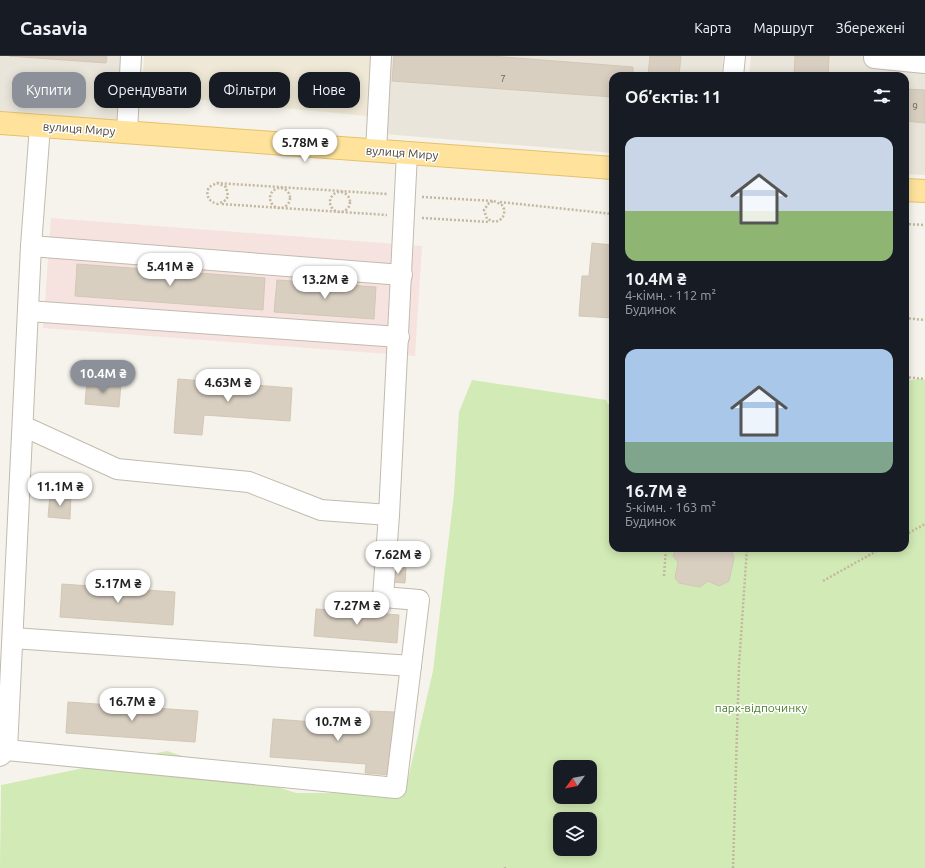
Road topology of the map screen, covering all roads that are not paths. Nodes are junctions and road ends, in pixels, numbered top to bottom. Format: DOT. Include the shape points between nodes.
graph roads {
  1 [pos="131,56"];
  2 [pos="381,56"];
  3 [pos="735,56"];
  4 [pos="874,56"];
  5 [pos="925,63"];
  6 [pos="733,72"];
  7 [pos="0,123"];
  8 [pos="40,126"];
  9 [pos="127,132"];
  10 [pos="376,151"];
  11 [pos="408,153"];
  12 [pos="609,168"];
  13 [pos="909,190"];
  14 [pos="925,191"];
  15 [pos="31,246"];
  16 [pos="402,275"];
  17 [pos="28,311"];
  18 [pos="399,337"];
  19 [pos="23,426"];
  20 [pos="389,515"];
  21 [pos="13,638"];
  22 [pos="411,666"];
  23 [pos="4,753"];
  1 -- 9 [label="street"];
  2 -- 10 [label="street"];
  3 -- 6 [label="street"];
  4 -- 5 [label="street"];
  7 -- 8 [label="main road, вулиця Миру"];
  8 -- 9 [label="main road, вулиця Миру"];
  8 -- 15 [label="street"];
  9 -- 10 [label="main road, вулиця Миру"];
  10 -- 11 [label="main road, вулиця Миру"];
  11 -- 12 [label="main road, вулиця Миру"];
  11 -- 16 [label="street"];
  13 -- 14 [label="main road"];
  15 -- 16 [label="street"];
  15 -- 17 [label="street"];
  16 -- 18 [label="street"];
  17 -- 18 [label="street"];
  17 -- 19 [label="street"];
  18 -- 20 [label="street"];
  19 -- 20 [label="street" via="117,469 249,482 321,510"];
  19 -- 21 [label="street"];
  20 -- 22 [label="street" via="383,597 419,600"];
  21 -- 22 [label="street"];
  21 -- 23 [label="street"];
  22 -- 23 [label="street" via="396,788"];
}
